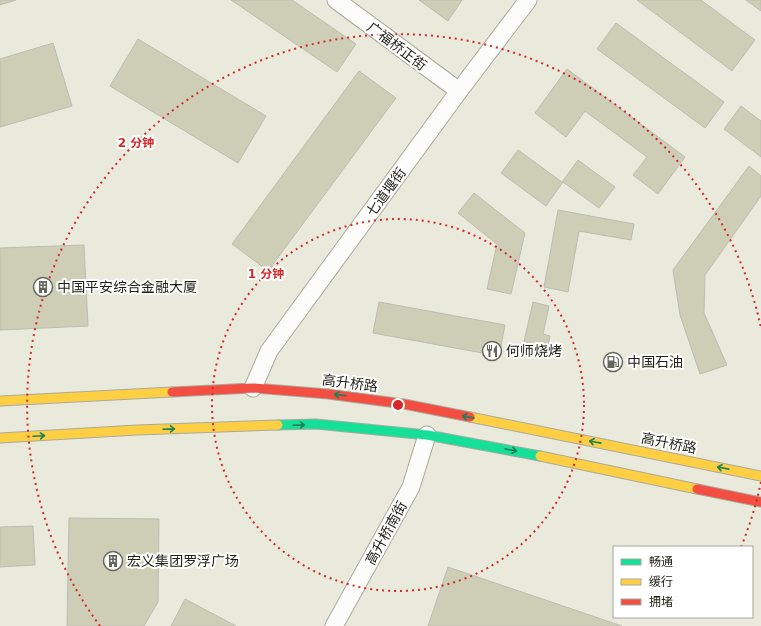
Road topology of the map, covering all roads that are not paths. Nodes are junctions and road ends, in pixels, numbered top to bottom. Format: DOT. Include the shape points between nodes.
graph roads {
  1 [pos="336,0"];
  2 [pos="528,0"];
  3 [pos="459,91"];
  4 [pos="253,388"];
  5 [pos="0,401"];
  6 [pos="426,435"];
  7 [pos="0,438"];
  8 [pos="761,476"];
  9 [pos="761,502"];
  10 [pos="334,626"];
  1 -- 3 [label="street, 广福桥正街"];
  2 -- 3 [label="street, 七道堰街"];
  3 -- 4 [label="street, 七道堰街" via="269,351"];
  4 -- 5 [label="main road, 高升桥路"];
  8 -- 4 [label="main road, 高升桥路, one-way" via="404,404"];
  7 -- 6 [label="main road, one-way" via="316,424"];
  6 -- 9 [label="main road, one-way" via="517,451"];
  6 -- 10 [label="street, 高升桥南街" via="411,487"];
}
